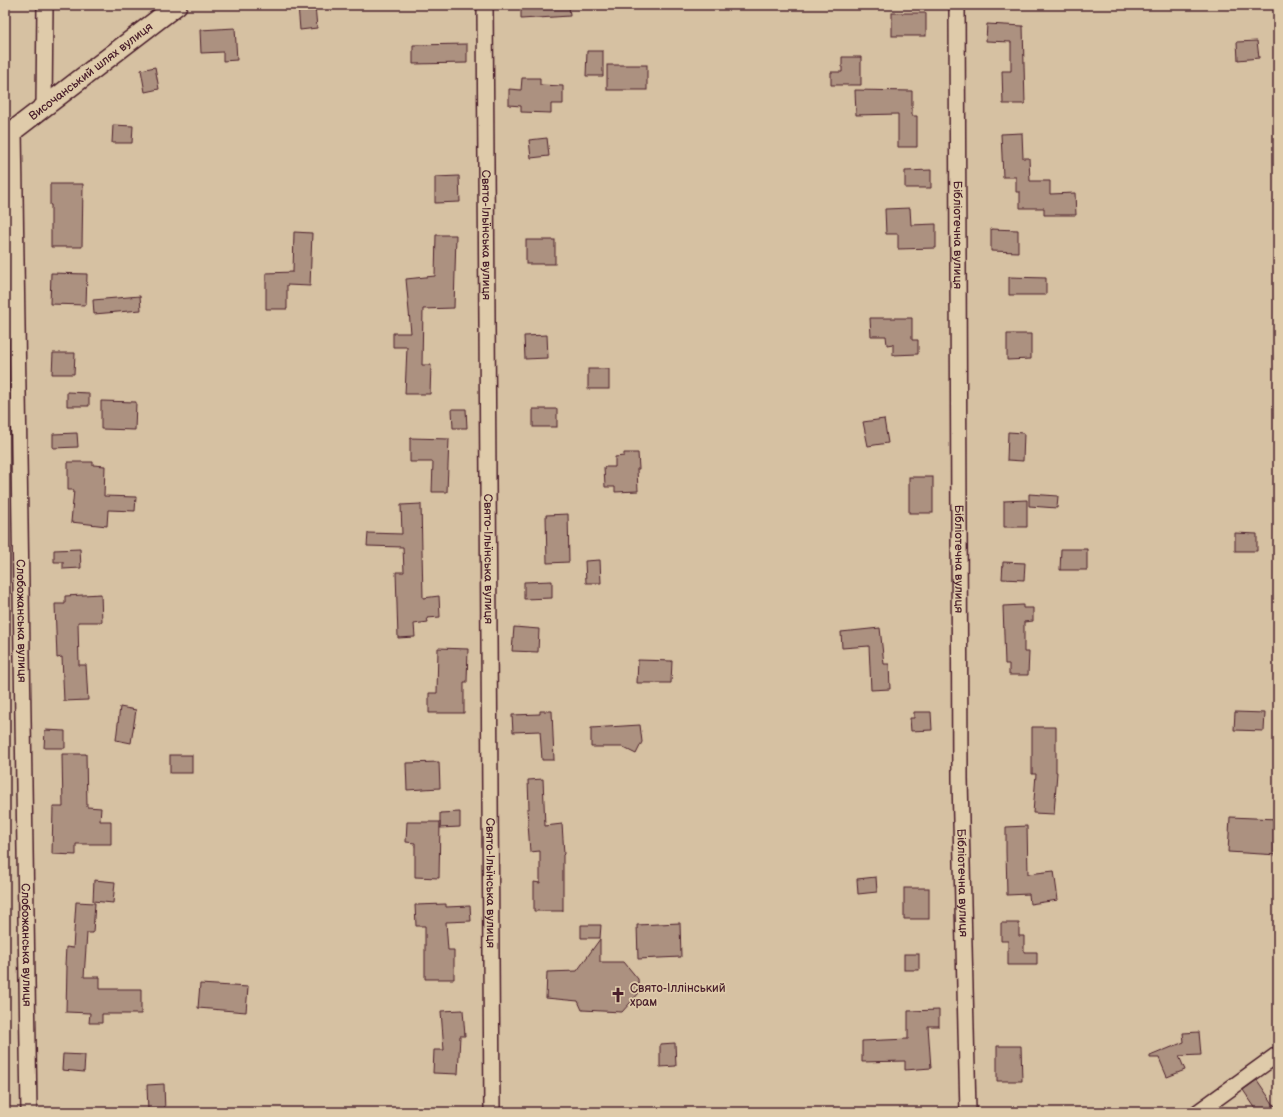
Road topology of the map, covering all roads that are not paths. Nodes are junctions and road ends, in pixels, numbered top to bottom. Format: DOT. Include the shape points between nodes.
graph roads {
  1 [pos="45,5"];
  2 [pos="177,5"];
  3 [pos="485,5"];
  4 [pos="957,5"];
  5 [pos="44,107"];
  6 [pos="10,134"];
  7 [pos="5,157"];
  8 [pos="1278,1054"];
  9 [pos="29,1112"];
  10 [pos="492,1112"];
  11 [pos="968,1112"];
  12 [pos="1198,1112"];
  1 -- 5 [label="street"];
  2 -- 5 [label="street, Височанський шлях вулиця"];
  3 -- 10 [label="street, Свято-Ільїнська вулиця"];
  4 -- 11 [label="street, Бібліотечна вулиця" via="960,779"];
  5 -- 6 [label="street, Височанський шлях вулиця"];
  6 -- 7 [label="lane"];
  6 -- 9 [label="street, Слобожанська вулиця"];
  8 -- 12 [label="street"];
}
